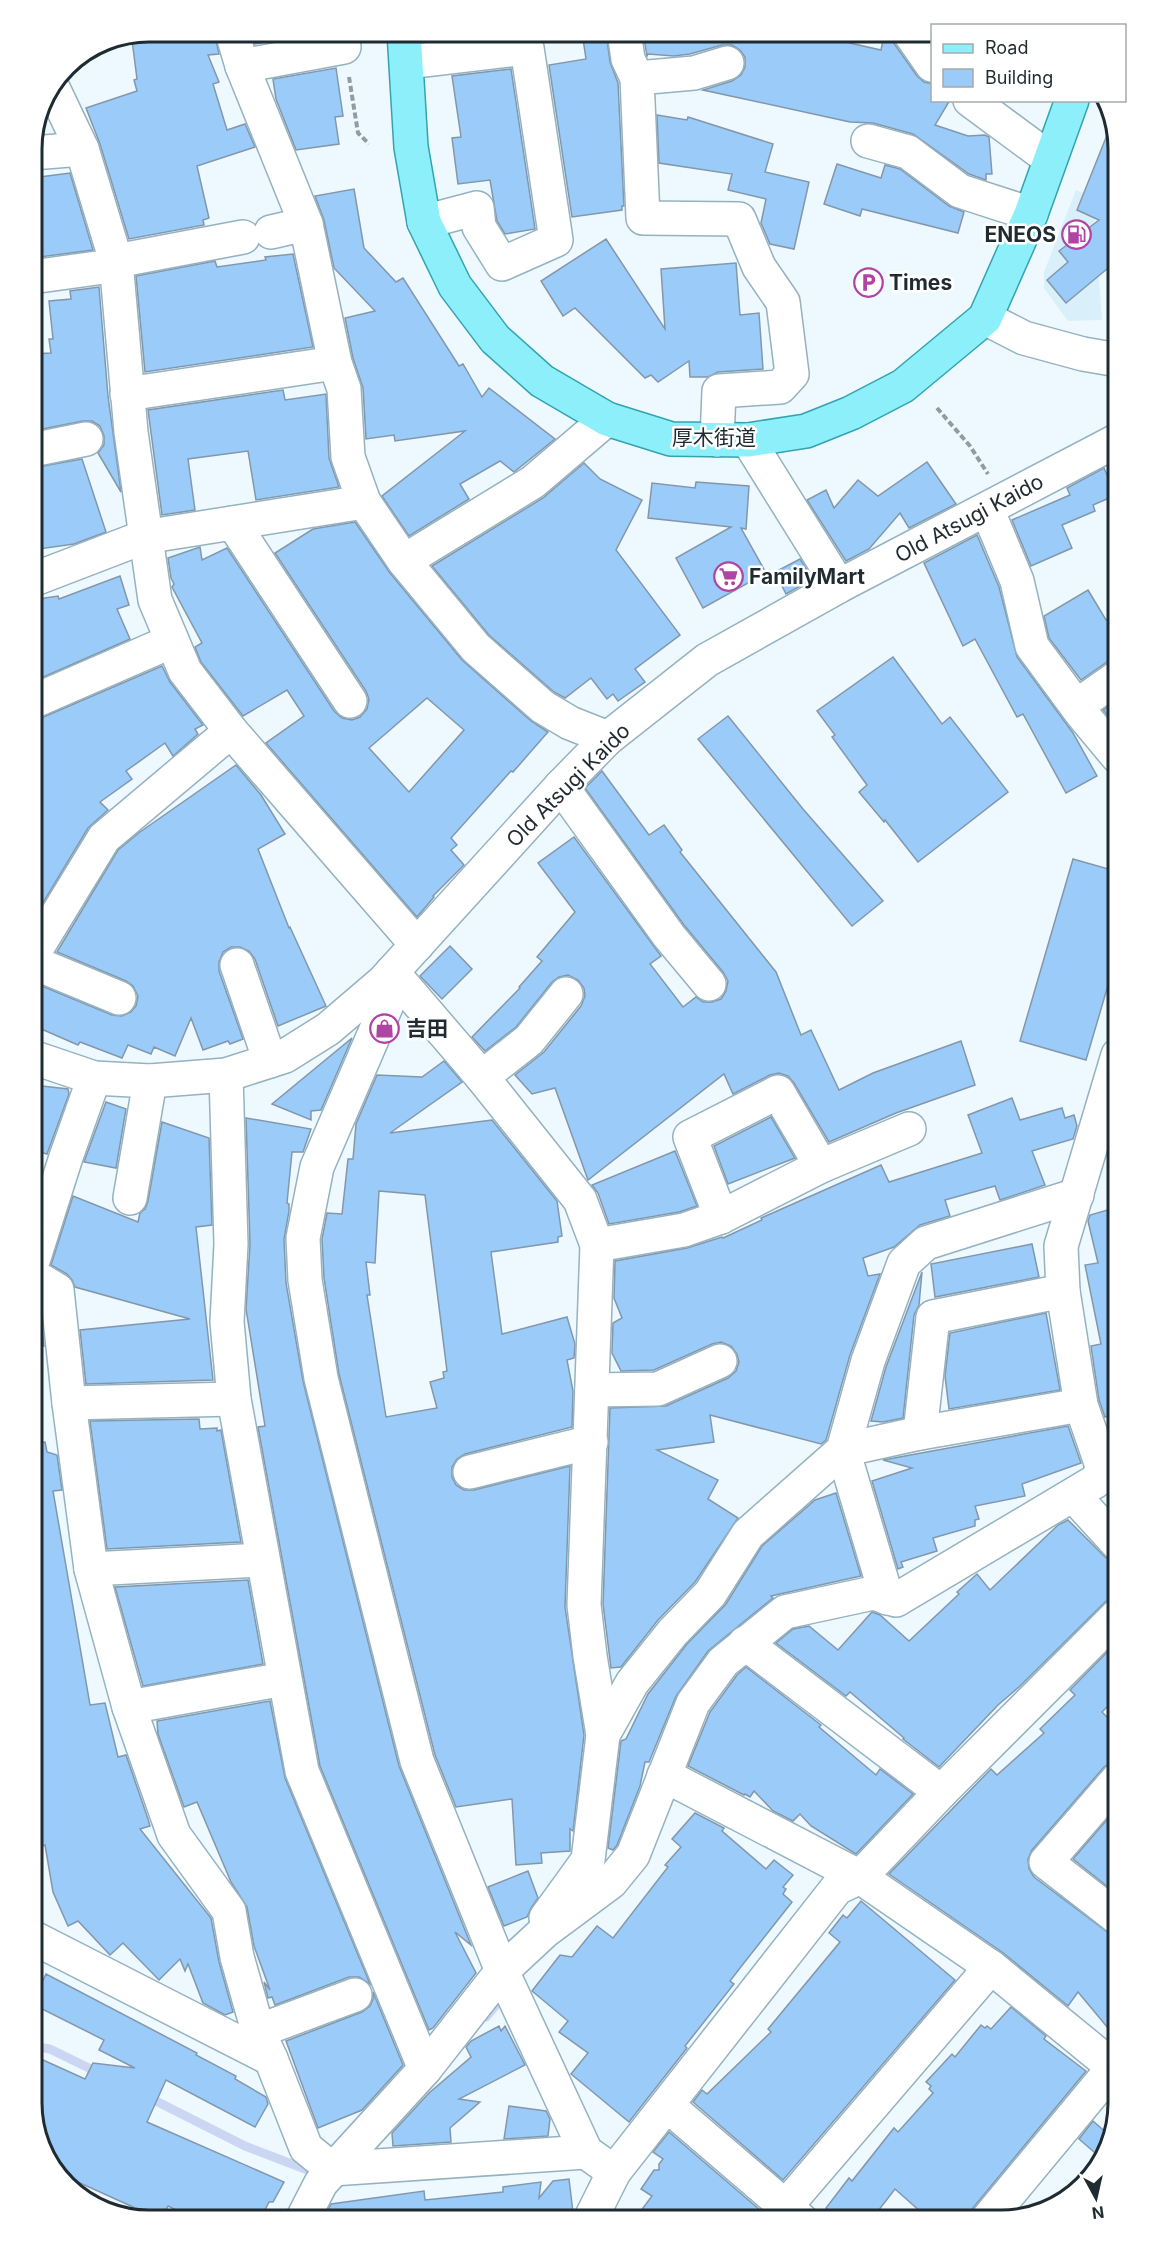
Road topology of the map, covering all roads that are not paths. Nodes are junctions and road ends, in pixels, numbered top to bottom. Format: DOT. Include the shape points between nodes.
graph roads {
  1 [pos="235,42"];
  2 [pos="625,42"];
  3 [pos="916,42"];
  4 [pos="344,47"];
  5 [pos="405,47"];
  6 [pos="931,62"];
  7 [pos="727,63"];
  8 [pos="242,66"];
  9 [pos="637,78"];
  10 [pos="56,95"];
  11 [pos="973,102"];
  12 [pos="1071,102"];
  13 [pos="868,141"];
  14 [pos="82,149"];
  15 [pos="42,152"];
  16 [pos="1050,159"];
  17 [pos="1031,214"];
  18 [pos="424,222"];
  19 [pos="306,225"];
  20 [pos="116,261"];
  21 [pos="42,276"];
  22 [pos="986,318"];
  23 [pos="1108,358"];
  24 [pos="335,363"];
  25 [pos="127,394"];
  26 [pos="607,419"];
  27 [pos="86,439"];
  28 [pos="732,440"];
  29 [pos="1108,446"];
  30 [pos="42,448"];
  31 [pos="364,502"];
  32 [pos="987,508"];
  33 [pos="233,523"];
  34 [pos="144,537"];
  35 [pos="404,561"];
  36 [pos="42,576"];
  37 [pos="839,586"];
  38 [pos="172,641"];
  39 [pos="1108,684"];
  40 [pos="42,698"];
  41 [pos="350,701"];
  42 [pos="1077,705"];
  43 [pos="231,731"];
  44 [pos="608,738"];
  45 [pos="1108,744"];
  46 [pos="561,786"];
  47 [pos="42,940"];
  48 [pos="417,945"];
  49 [pos="237,965"];
  50 [pos="42,967"];
  51 [pos="387,977"];
  52 [pos="709,984"];
  53 [pos="567,994"];
  54 [pos="119,998"];
  55 [pos="42,1060"];
  56 [pos="270,1061"];
  57 [pos="226,1076"];
  58 [pos="482,1077"];
  59 [pos="94,1078"];
  60 [pos="150,1081"];
  61 [pos="1108,1092"];
  62 [pos="909,1129"];
  63 [pos="821,1166"];
  64 [pos="1077,1195"];
  65 [pos="130,1198"];
  66 [pos="722,1217"];
  67 [pos="42,1233"];
  68 [pos="597,1245"];
  69 [pos="42,1281"];
  70 [pos="1063,1291"];
  71 [pos="720,1361"];
  72 [pos="592,1390"];
  73 [pos="234,1399"];
  74 [pos="69,1403"];
  75 [pos="1081,1405"];
  76 [pos="920,1433"];
  77 [pos="591,1442"];
  78 [pos="843,1450"];
  79 [pos="1108,1451"];
  80 [pos="1108,1461"];
  81 [pos="470,1472"];
  82 [pos="1074,1496"];
  83 [pos="1108,1532"];
  84 [pos="262,1560"];
  85 [pos="91,1569"];
  86 [pos="887,1598"];
  87 [pos="1108,1626"];
  88 [pos="745,1644"];
  89 [pos="284,1679"];
  90 [pos="129,1707"];
  91 [pos="603,1736"];
  92 [pos="664,1775"];
  93 [pos="941,1792"];
  94 [pos="1108,1792"];
  95 [pos="860,1877"];
  96 [pos="1108,1910"];
  97 [pos="545,1930"];
  98 [pos="42,1941"];
  99 [pos="991,1967"];
  100 [pos="502,1971"];
  101 [pos="355,1995"];
  102 [pos="265,2045"];
  103 [pos="1108,2062"];
  104 [pos="425,2069"];
  105 [pos="1108,2078"];
  106 [pos="668,2106"];
  107 [pos="586,2152"];
  108 [pos="332,2169"];
  109 [pos="614,2172"];
  110 [pos="307,2210"];
  111 [pos="595,2210"];
  112 [pos="781,2210"];
  113 [pos="793,2210"];
  114 [pos="996,2210"];
  1 -- 8 [label="street"];
  2 -- 9 [label="street"];
  3 -- 6 [label="street"];
  4 -- 8 [label="street"];
  5 -- 18 [label="main road, 厚木街道" via="411,147"];
  5 -- 18 [label="street" via="527,48 556,240 502,264 479,227 477,208"];
  7 -- 9 [label="street" via="694,73"];
  8 -- 19 [label="street"];
  9 -- 28 [label="street" via="643,218 739,219 759,267 783,302 792,374 780,387 719,391"];
  10 -- 14 [label="street"];
  11 -- 16 [label="street"];
  12 -- 16 [label="main road, 厚木街道"];
  13 -- 17 [label="street" via="909,152 960,191"];
  14 -- 15 [label="street"];
  14 -- 20 [label="street"];
  16 -- 17 [label="main road, 厚木街道"];
  17 -- 22 [label="main road, 厚木街道"];
  18 -- 26 [label="main road, 厚木街道" via="454,286 495,339 542,381"];
  19 -- 20 [label="street"];
  19 -- 24 [label="street"];
  20 -- 21 [label="street" via="104,267"];
  20 -- 25 [label="street"];
  22 -- 23 [label="street" via="1024,338"];
  22 -- 28 [label="main road, 厚木街道" via="903,386 851,413 806,431"];
  24 -- 25 [label="street"];
  24 -- 31 [label="street" via="344,389 348,457"];
  25 -- 34 [label="street"];
  26 -- 28 [label="main road, 厚木街道" via="671,439"];
  26 -- 35 [label="street" via="533,482"];
  27 -- 30 [label="street"];
  28 -- 37 [label="street"];
  29 -- 32 [label="street, Old Atsugi Kaido"];
  31 -- 33 [label="street"];
  31 -- 35 [label="street"];
  32 -- 37 [label="street, Old Atsugi Kaido"];
  32 -- 42 [label="street" via="1017,581 1032,646"];
  33 -- 34 [label="street"];
  33 -- 41 [label="street"];
  34 -- 36 [label="street"];
  34 -- 38 [label="street" via="155,600"];
  35 -- 44 [label="street" via="476,648 543,707"];
  37 -- 44 [label="street, Old Atsugi Kaido" via="707,660"];
  38 -- 40 [label="street"];
  38 -- 43 [label="street" via="185,671"];
  39 -- 42 [label="street"];
  42 -- 45 [label="street"];
  43 -- 47 [label="street" via="104,838"];
  43 -- 48 [label="street"];
  44 -- 46 [label="street, Old Atsugi Kaido"];
  46 -- 48 [label="street, Old Atsugi Kaido"];
  46 -- 52 [label="street" via="669,936"];
  48 -- 51 [label="street, Old Atsugi Kaido"];
  49 -- 56 [label="street"];
  50 -- 54 [label="street"];
  51 -- 56 [label="street, Old Atsugi Kaido" via="328,1029"];
  51 -- 58 [label="street"];
  51 -- 100 [label="street" via="388,1002 317,1167 303,1238 305,1280 321,1378 417,1761"];
  53 -- 58 [label="street" via="528,1040"];
  55 -- 59 [label="street, Old Atsugi Kaido"];
  56 -- 57 [label="street, Old Atsugi Kaido"];
  57 -- 60 [label="street, Old Atsugi Kaido"];
  57 -- 73 [label="street" via="231,1245 227,1322"];
  58 -- 68 [label="street" via="580,1200"];
  59 -- 60 [label="street, Old Atsugi Kaido"];
  59 -- 67 [label="street"];
  60 -- 65 [label="street"];
  61 -- 64 [label="street"];
  62 -- 63 [label="street"];
  63 -- 66 [label="street"];
  63 -- 66 [label="street" via="778,1092 690,1137"];
  64 -- 70 [label="street" via="1061,1246"];
  64 -- 78 [label="street" via="926,1243 904,1263 868,1360"];
  66 -- 68 [label="street" via="684,1230"];
  68 -- 72 [label="street"];
  69 -- 74 [label="street" via="57,1290"];
  70 -- 75 [label="street"];
  70 -- 76 [label="street" via="933,1317"];
  71 -- 72 [label="street" via="658,1389"];
  72 -- 77 [label="street"];
  73 -- 74 [label="street"];
  73 -- 84 [label="street"];
  74 -- 85 [label="street"];
  75 -- 76 [label="street"];
  75 -- 79 [label="street"];
  76 -- 78 [label="street"];
  77 -- 81 [label="street"];
  77 -- 91 [label="street" via="584,1605"];
  78 -- 86 [label="street"];
  78 -- 91 [label="street" via="748,1534 710,1594 632,1683"];
  80 -- 82 [label="street" via="1096,1481"];
  82 -- 83 [label="street"];
  82 -- 86 [label="street" via="896,1600"];
  84 -- 85 [label="street"];
  84 -- 89 [label="street"];
  85 -- 90 [label="street"];
  86 -- 88 [label="street" via="873,1593 785,1611"];
  87 -- 93 [label="street"];
  88 -- 92 [label="street" via="723,1662 693,1703"];
  88 -- 93 [label="street"];
  89 -- 90 [label="street"];
  89 -- 104 [label="street" via="302,1771"];
  90 -- 102 [label="street" via="174,1835 229,1911 237,1957"];
  91 -- 97 [label="street" via="588,1860 545,1918"];
  92 -- 95 [label="street"];
  92 -- 97 [label="street" via="633,1855 611,1882"];
  93 -- 95 [label="street"];
  94 -- 96 [label="street" via="1046,1862"];
  95 -- 99 [label="street"];
  95 -- 106 [label="street" via="837,1888"];
  97 -- 100 [label="street"];
  98 -- 102 [label="street"];
  99 -- 103 [label="street"];
  99 -- 113 [label="street"];
  100 -- 104 [label="street"];
  100 -- 107 [label="street"];
  101 -- 102 [label="street"];
  102 -- 108 [label="street" via="306,2148"];
  104 -- 108 [label="street"];
  105 -- 114 [label="street"];
  106 -- 109 [label="street"];
  106 -- 112 [label="street"];
  107 -- 108 [label="street"];
  107 -- 109 [label="street"];
  108 -- 110 [label="street"];
  109 -- 111 [label="street"];
}
